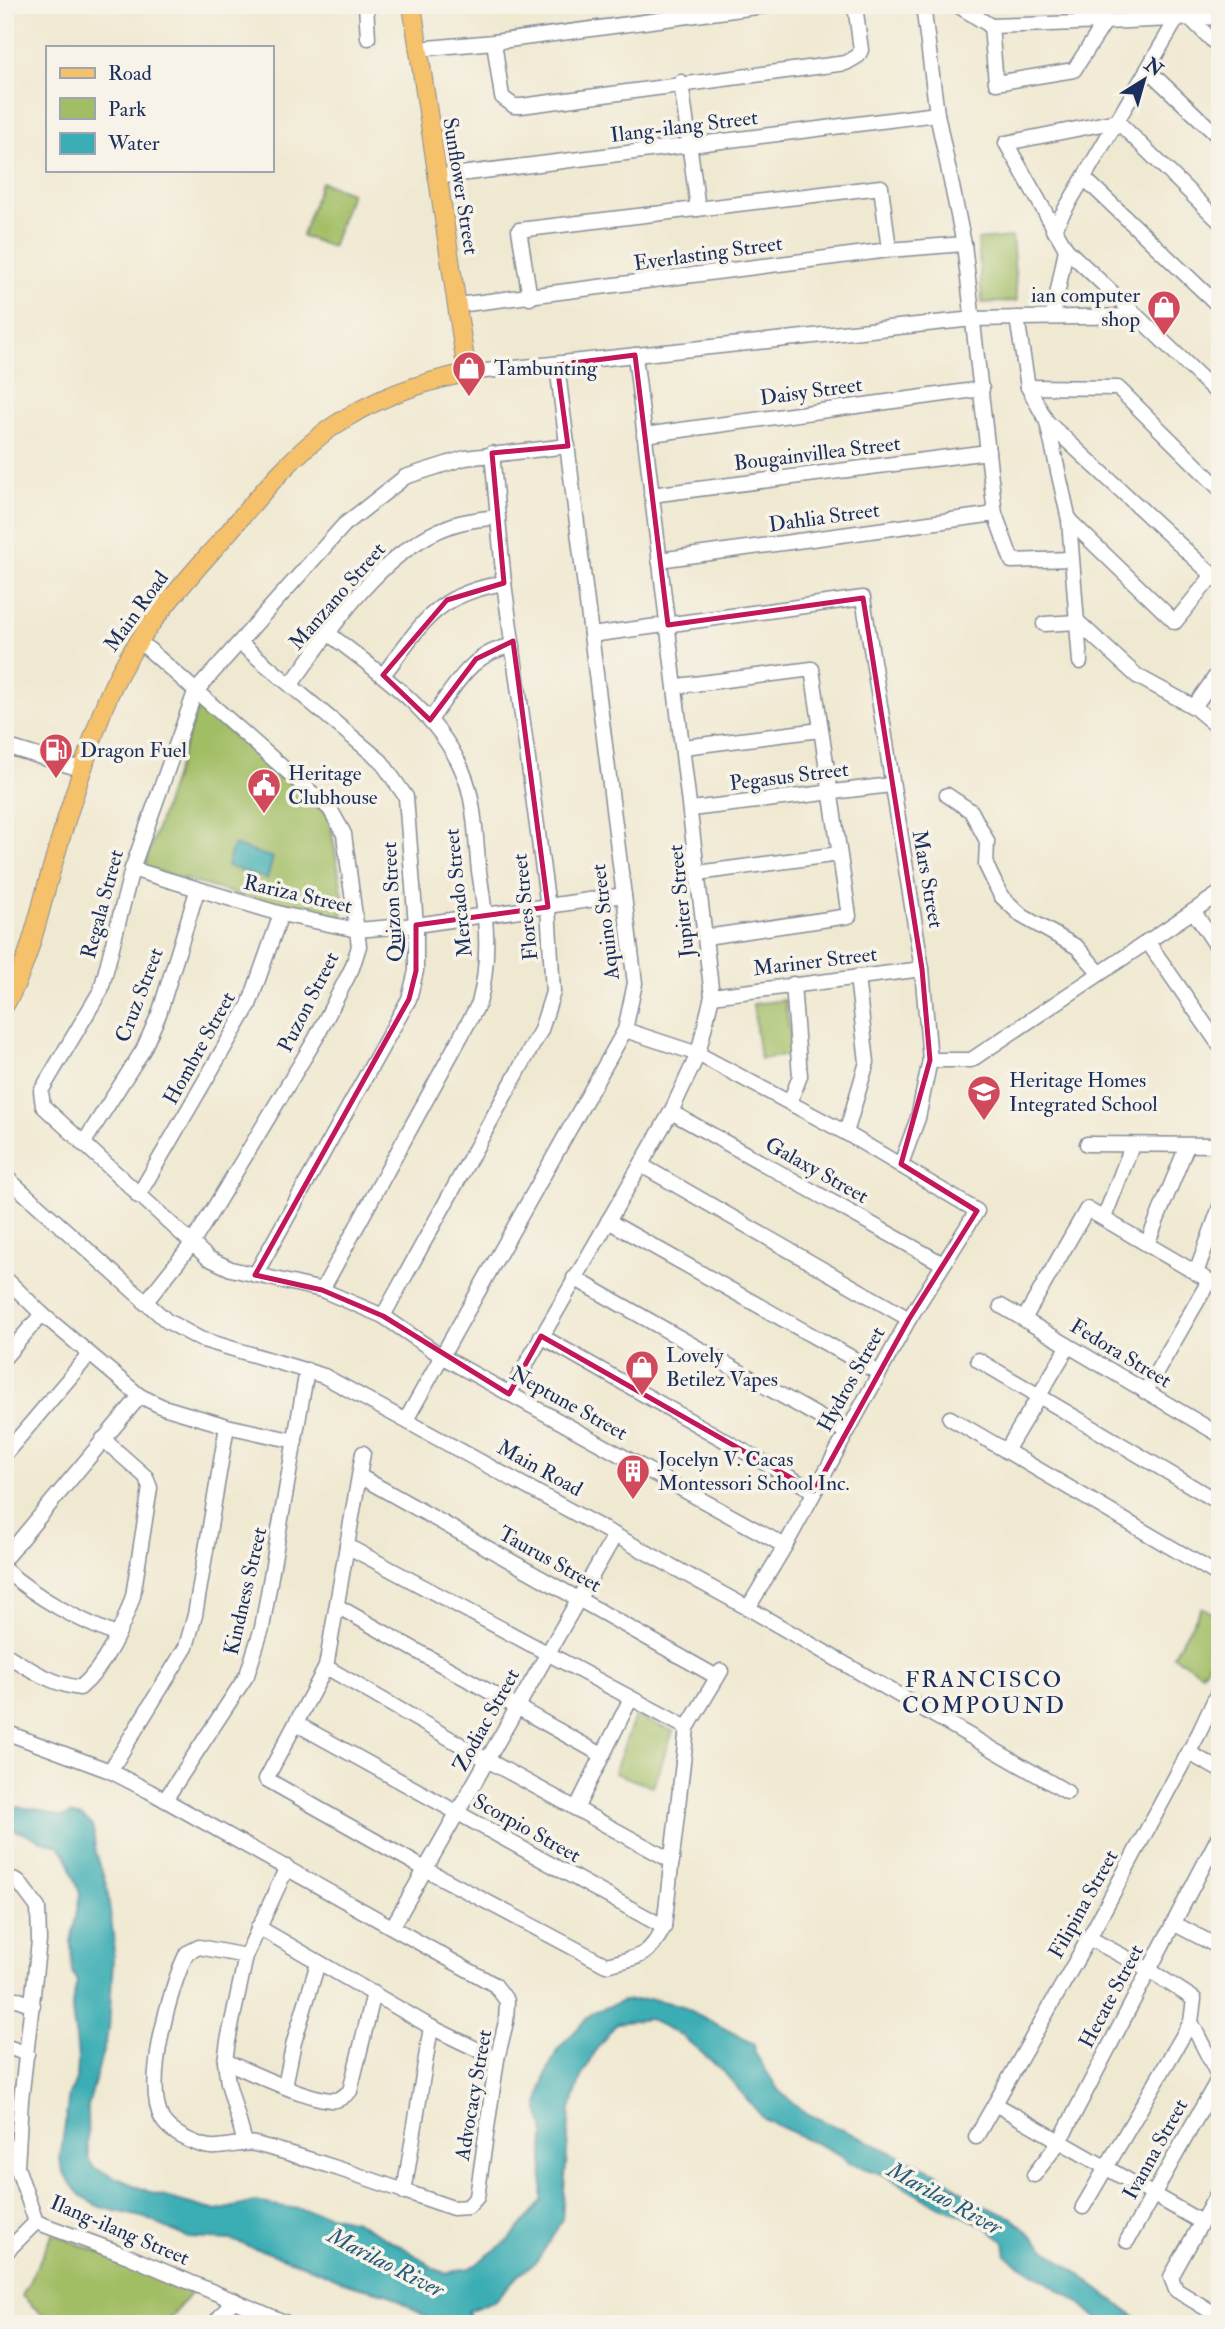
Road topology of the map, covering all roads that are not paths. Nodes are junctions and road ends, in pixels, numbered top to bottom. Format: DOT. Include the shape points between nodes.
graph roads {
  1 [pos="366,5"];
  2 [pos="412,5"];
  3 [pos="771,5"];
  4 [pos="855,5"];
  5 [pos="923,5"];
  6 [pos="957,5"];
  7 [pos="721,8"];
  8 [pos="657,12"];
  9 [pos="1183,17"];
  10 [pos="1220,17"];
  11 [pos="1105,22"];
  12 [pos="991,26"];
  13 [pos="368,38"];
  14 [pos="494,42"];
  15 [pos="1220,48"];
  16 [pos="417,49"];
  17 [pos="1149,71"];
  18 [pos="681,82"];
  19 [pos="937,114"];
  20 [pos="1117,121"];
  21 [pos="1220,138"];
  22 [pos="689,147"];
  23 [pos="436,177"];
  24 [pos="1084,178"];
  25 [pos="698,209"];
  26 [pos="1220,222"];
  27 [pos="1054,230"];
  28 [pos="964,244"];
  29 [pos="1066,249"];
  30 [pos="889,250"];
  31 [pos="530,298"];
  32 [pos="458,304"];
  33 [pos="1220,307"];
  34 [pos="1054,316"];
  35 [pos="1137,316"];
  36 [pos="973,318"];
  37 [pos="1017,318"];
  38 [pos="635,355"];
  39 [pos="557,365"];
  40 [pos="467,373"];
  41 [pos="1028,387"];
  42 [pos="982,389"];
  43 [pos="1220,396"];
  44 [pos="1047,422"];
  45 [pos="644,435"];
  46 [pos="568,446"];
  47 [pos="988,452"];
  48 [pos="492,453"];
  49 [pos="1220,489"];
  50 [pos="651,495"];
  51 [pos="995,514"];
  52 [pos="498,517"];
  53 [pos="1069,520"];
  54 [pos="1070,559"];
  55 [pos="659,560"];
  56 [pos="1216,578"];
  57 [pos="504,583"];
  58 [pos="1078,622"];
  59 [pos="1044,624"];
  60 [pos="668,625"];
  61 [pos="329,634"];
  62 [pos="591,635"];
  63 [pos="138,640"];
  64 [pos="240,643"];
  65 [pos="513,646"];
  66 [pos="1080,662"];
  67 [pos="1220,670"];
  68 [pos="383,675"];
  69 [pos="292,683"];
  70 [pos="678,686"];
  71 [pos="195,692"];
  72 [pos="1194,707"];
  73 [pos="430,720"];
  74 [pos="1218,727"];
  75 [pos="820,730"];
  76 [pos="5,746"];
  77 [pos="684,747"];
  78 [pos="83,770"];
  79 [pos="891,785"];
  80 [pos="830,793"];
  81 [pos="947,795"];
  82 [pos="691,809"];
  83 [pos="839,854"];
  84 [pos="132,869"];
  85 [pos="698,873"];
  86 [pos="197,891"];
  87 [pos="1220,893"];
  88 [pos="624,895"];
  89 [pos="548,907"];
  90 [pos="1194,912"];
  91 [pos="281,914"];
  92 [pos="486,914"];
  93 [pos="416,925"];
  94 [pos="358,930"];
  95 [pos="706,937"];
  96 [pos="1147,941"];
  97 [pos="1220,951"];
  98 [pos="922,969"];
  99 [pos="1098,972"];
  100 [pos="857,977"];
  101 [pos="793,984"];
  102 [pos="712,996"];
  103 [pos="5,1005"];
  104 [pos="625,1030"];
  105 [pos="1220,1046"];
  106 [pos="698,1054"];
  107 [pos="930,1060"];
  108 [pos="790,1102"];
  109 [pos="671,1112"];
  110 [pos="846,1133"];
  111 [pos="83,1144"];
  112 [pos="1087,1144"];
  113 [pos="1220,1145"];
  114 [pos="1132,1146"];
  115 [pos="1187,1146"];
  116 [pos="901,1164"];
  117 [pos="641,1166"];
  118 [pos="5,1177"];
  119 [pos="138,1196"];
  120 [pos="1220,1207"];
  121 [pos="1104,1218"];
  122 [pos="608,1221"];
  123 [pos="1147,1244"];
  124 [pos="191,1245"];
  125 [pos="943,1264"];
  126 [pos="255,1275"];
  127 [pos="5,1278"];
  128 [pos="574,1278"];
  129 [pos="1208,1280"];
  130 [pos="322,1290"];
  131 [pos="145,1303"];
  132 [pos="1001,1307"];
  133 [pos="42,1314"];
  134 [pos="383,1316"];
  135 [pos="909,1319"];
  136 [pos="1024,1319"];
  137 [pos="541,1336"];
  138 [pos="1068,1347"];
  139 [pos="89,1355"];
  140 [pos="5,1357"];
  141 [pos="443,1357"];
  142 [pos="978,1360"];
  143 [pos="307,1370"];
  144 [pos="879,1373"];
  145 [pos="1145,1392"];
  146 [pos="509,1394"];
  147 [pos="140,1396"];
  148 [pos="1040,1396"];
  149 [pos="950,1418"];
  150 [pos="407,1420"];
  151 [pos="227,1426"];
  152 [pos="846,1432"];
  153 [pos="1220,1436"];
  154 [pos="103,1439"];
  155 [pos="295,1441"];
  156 [pos="1006,1451"];
  157 [pos="363,1453"];
  158 [pos="5,1454"];
  159 [pos="361,1477"];
  160 [pos="814,1491"];
  161 [pos="1220,1503"];
  162 [pos="615,1535"];
  163 [pos="347,1546"];
  164 [pos="785,1546"];
  165 [pos="5,1558"];
  166 [pos="5,1570"];
  167 [pos="1220,1576"];
  168 [pos="578,1598"];
  169 [pos="337,1606"];
  170 [pos="748,1608"];
  171 [pos="116,1635"];
  172 [pos="548,1653"];
  173 [pos="5,1654"];
  174 [pos="326,1667"];
  175 [pos="1220,1688"];
  176 [pos="630,1700"];
  177 [pos="517,1708"];
  178 [pos="1214,1718"];
  179 [pos="297,1724"];
  180 [pos="687,1728"];
  181 [pos="5,1732"];
  182 [pos="1189,1753"];
  183 [pos="602,1755"];
  184 [pos="487,1760"];
  185 [pos="1220,1770"];
  186 [pos="110,1771"];
  187 [pos="1067,1792"];
  188 [pos="165,1800"];
  189 [pos="576,1809"];
  190 [pos="457,1814"];
  191 [pos="1220,1834"];
  192 [pos="672,1861"];
  193 [pos="288,1867"];
  194 [pos="425,1869"];
  195 [pos="5,1876"];
  196 [pos="1173,1923"];
  197 [pos="393,1926"];
  198 [pos="258,1927"];
  199 [pos="664,1927"];
  200 [pos="1089,1938"];
  201 [pos="1219,1947"];
  202 [pos="246,1956"];
  203 [pos="318,1963"];
  204 [pos="1149,1970"];
  205 [pos="374,1993"];
  206 [pos="5,1995"];
  207 [pos="33,2005"];
  208 [pos="1191,2022"];
  209 [pos="431,2027"];
  210 [pos="5,2046"];
  211 [pos="27,2054"];
  212 [pos="496,2059"];
  213 [pos="225,2061"];
  214 [pos="1219,2078"];
  215 [pos="285,2085"];
  216 [pos="5,2095"];
  217 [pos="21,2100"];
  218 [pos="995,2104"];
  219 [pos="976,2137"];
  220 [pos="1060,2141"];
  221 [pos="245,2143"];
  222 [pos="11,2165"];
  223 [pos="1105,2166"];
  224 [pos="1034,2175"];
  225 [pos="1220,2189"];
  226 [pos="404,2192"];
  227 [pos="1154,2194"];
  228 [pos="1083,2207"];
  229 [pos="36,2222"];
  230 [pos="1201,2222"];
  231 [pos="1127,2241"];
  232 [pos="5,2253"];
  233 [pos="234,2300"];
  234 [pos="1218,2313"];
  235 [pos="287,2323"];
  236 [pos="214,2324"];
  1 -- 13 [label="street"];
  2 -- 16 [label="main road, Sunflower Street"];
  3 -- 7 [label="street"];
  4 -- 18 [label="street" via="862,43 853,61"];
  5 -- 19 [label="street"];
  6 -- 12 [label="street"];
  7 -- 8 [label="street"];
  8 -- 14 [label="street"];
  9 -- 10 [label="street"];
  9 -- 11 [label="street"];
  9 -- 15 [label="street"];
  9 -- 17 [label="street"];
  11 -- 12 [label="street"];
  11 -- 12 [label="street" via="1074,69 996,83"];
  14 -- 16 [label="street"];
  14 -- 18 [label="street" via="502,96 514,106"];
  16 -- 23 [label="main road, Sunflower Street"];
  17 -- 20 [label="street"];
  17 -- 21 [label="street"];
  18 -- 22 [label="street"];
  19 -- 22 [label="street, Ilang-ilang Street"];
  19 -- 28 [label="street"];
  20 -- 24 [label="street"];
  20 -- 26 [label="street"];
  20 -- 27 [label="street" via="1006,143"];
  22 -- 23 [label="street, Ilang-ilang Street"];
  22 -- 25 [label="street"];
  23 -- 32 [label="main road, Sunflower Street"];
  24 -- 27 [label="street"];
  24 -- 33 [label="street"];
  25 -- 30 [label="street" via="881,187"];
  25 -- 31 [label="street" via="519,230"];
  27 -- 29 [label="street"];
  28 -- 30 [label="street, Everlasting Street"];
  28 -- 36 [label="street"];
  29 -- 34 [label="street"];
  29 -- 35 [label="street"];
  30 -- 31 [label="street, Everlasting Street"];
  31 -- 32 [label="street, Everlasting Street"];
  32 -- 40 [label="main road, Sunflower Street"];
  34 -- 35 [label="street"];
  34 -- 37 [label="street"];
  35 -- 43 [label="street"];
  36 -- 37 [label="street"];
  36 -- 38 [label="street"];
  36 -- 42 [label="street"];
  37 -- 41 [label="street"];
  38 -- 39 [label="street"];
  38 -- 45 [label="street, Jupiter Street"];
  39 -- 40 [label="street"];
  39 -- 46 [label="street, Aquino Street"];
  40 -- 63 [label="main road, Main Road" via="379,401 314,441 277,475"];
  41 -- 44 [label="street"];
  41 -- 49 [label="street" via="1118,388"];
  42 -- 45 [label="street, Daisy Street"];
  42 -- 47 [label="street"];
  44 -- 53 [label="street"];
  44 -- 56 [label="street"];
  45 -- 50 [label="street, Jupiter Street"];
  46 -- 48 [label="street, Regala Street"];
  46 -- 62 [label="street, Aquino Street"];
  47 -- 50 [label="street, Bougainvillea Street"];
  47 -- 51 [label="street"];
  48 -- 52 [label="street, Flores Street"];
  48 -- 64 [label="street, Regala Street" via="405,477 374,499 344,525"];
  50 -- 55 [label="street, Jupiter Street"];
  51 -- 54 [label="street" via="1012,561"];
  51 -- 55 [label="street, Dahlia Street"];
  52 -- 57 [label="street, Flores Street"];
  52 -- 61 [label="street, Manzano Street" via="450,526 414,544 385,568"];
  53 -- 54 [label="street"];
  53 -- 56 [label="street" via="1175,622"];
  54 -- 58 [label="street"];
  55 -- 60 [label="street, Jupiter Street"];
  57 -- 65 [label="street, Flores Street"];
  57 -- 68 [label="street" via="447,600"];
  58 -- 59 [label="street"];
  58 -- 66 [label="street"];
  58 -- 72 [label="street" via="1137,676"];
  60 -- 62 [label="street"];
  60 -- 70 [label="street, Jupiter Street"];
  60 -- 79 [label="street, Mars Street" via="863,598"];
  61 -- 68 [label="street, Mercado Street"];
  61 -- 69 [label="street, Manzano Street"];
  62 -- 88 [label="street, Aquino Street"];
  63 -- 71 [label="street, Puzon Street"];
  63 -- 78 [label="main road, Main Road" via="112,687"];
  64 -- 69 [label="street, Quizon Street"];
  64 -- 71 [label="street, Regala Street"];
  65 -- 73 [label="street" via="477,659"];
  65 -- 89 [label="street, Flores Street"];
  67 -- 72 [label="street"];
  68 -- 73 [label="street, Mercado Street"];
  69 -- 93 [label="street, Quizon Street" via="381,761 406,797"];
  70 -- 75 [label="street" via="812,669"];
  70 -- 77 [label="street, Jupiter Street"];
  71 -- 84 [label="street, Regala Street"];
  71 -- 94 [label="street, Puzon Street" via="330,809 344,834"];
  72 -- 74 [label="street"];
  73 -- 92 [label="street, Mercado Street" via="467,780"];
  75 -- 77 [label="street"];
  75 -- 80 [label="street"];
  76 -- 78 [label="street"];
  77 -- 82 [label="street, Jupiter Street"];
  78 -- 103 [label="main road, Main Road" via="20,979"];
  79 -- 80 [label="street, Pegasus Street"];
  79 -- 98 [label="street, Mars Street"];
  80 -- 82 [label="street, Pegasus Street"];
  80 -- 83 [label="street"];
  81 -- 99 [label="street" via="971,811 982,831 988,847 986,865 1001,895 1022,916 1077,947"];
  82 -- 85 [label="street, Jupiter Street"];
  83 -- 85 [label="street"];
  83 -- 95 [label="street" via="849,916"];
  84 -- 86 [label="street, Rariza Street"];
  84 -- 111 [label="street, Regala Street" via="101,989 41,1091 43,1106"];
  85 -- 95 [label="street, Jupiter Street"];
  86 -- 91 [label="street, Rariza Street"];
  86 -- 111 [label="street, Cruz Street" via="159,1014"];
  87 -- 90 [label="street"];
  88 -- 89 [label="street, Rariza Street"];
  88 -- 104 [label="street, Aquino Street" via="635,983"];
  89 -- 92 [label="street, Rariza Street"];
  89 -- 134 [label="street, Flores Street" via="553,992 541,1030"];
  90 -- 96 [label="street"];
  90 -- 97 [label="street"];
  91 -- 94 [label="street, Rariza Street"];
  91 -- 119 [label="street, Hombre Street" via="249,1005"];
  92 -- 93 [label="street, Rariza Street"];
  92 -- 130 [label="street, Mercado Street" via="487,972 479,1003"];
  93 -- 94 [label="street, Rariza Street"];
  93 -- 126 [label="street, Quizon Street" via="416,971 409,999"];
  94 -- 124 [label="street, Puzon Street" via="352,968 322,1026"];
  95 -- 102 [label="street, Jupiter Street"];
  96 -- 99 [label="street"];
  96 -- 105 [label="street"];
  98 -- 100 [label="street, Mariner Street"];
  98 -- 107 [label="street, Mars Street"];
  99 -- 107 [label="street" via="971,1060"];
  100 -- 101 [label="street, Mariner Street"];
  100 -- 110 [label="street" via="867,1062"];
  101 -- 102 [label="street, Mariner Street"];
  101 -- 108 [label="street" via="800,1076"];
  102 -- 106 [label="street, Jupiter Street"];
  104 -- 106 [label="street"];
  104 -- 141 [label="street, Aquino Street"];
  106 -- 108 [label="street"];
  106 -- 109 [label="street, Jupiter Street"];
  107 -- 116 [label="street, Mars Street" via="918,1118"];
  108 -- 110 [label="street"];
  109 -- 117 [label="street, Jupiter Street"];
  109 -- 125 [label="street, Galaxy Street"];
  110 -- 116 [label="street"];
  111 -- 119 [label="street, Regala Street"];
  112 -- 114 [label="street"];
  113 -- 115 [label="street"];
  114 -- 115 [label="street"];
  114 -- 121 [label="street"];
  115 -- 123 [label="street"];
  116 -- 125 [label="street, Hydros Street" via="977,1211"];
  117 -- 122 [label="street, Jupiter Street"];
  117 -- 135 [label="street"];
  118 -- 131 [label="street, Main Road"];
  119 -- 124 [label="street, Regala Street"];
  120 -- 129 [label="street"];
  121 -- 123 [label="street"];
  121 -- 136 [label="street" via="1087,1209"];
  122 -- 128 [label="street, Jupiter Street"];
  122 -- 144 [label="street"];
  123 -- 129 [label="street"];
  124 -- 126 [label="street, Regala Street" via="231,1269"];
  124 -- 131 [label="street, Puzon Street"];
  125 -- 135 [label="street, Hydros Street"];
  126 -- 130 [label="street, Regala Street"];
  127 -- 133 [label="street"];
  128 -- 137 [label="street, Jupiter Street"];
  128 -- 152 [label="street"];
  129 -- 145 [label="street"];
  130 -- 134 [label="street, Regala Street"];
  131 -- 143 [label="street, Main Road" via="200,1339"];
  132 -- 136 [label="street, Fedora Street"];
  133 -- 139 [label="street"];
  133 -- 140 [label="street"];
  134 -- 141 [label="street, Regala Street"];
  135 -- 144 [label="street, Hydros Street"];
  136 -- 138 [label="street, Fedora Street"];
  137 -- 146 [label="street, Jupiter Street"];
  137 -- 160 [label="street"];
  138 -- 145 [label="street, Fedora Street"];
  138 -- 148 [label="street"];
  139 -- 147 [label="street"];
  139 -- 158 [label="street"];
  141 -- 146 [label="street, Neptune Street"];
  141 -- 150 [label="street, Aquino Street"];
  142 -- 148 [label="street"];
  143 -- 150 [label="street, Main Road"];
  143 -- 155 [label="street, Kindness Street"];
  144 -- 152 [label="street, Hydros Street"];
  145 -- 153 [label="street, Fedora Street"];
  146 -- 164 [label="street, Neptune Street"];
  147 -- 151 [label="street"];
  147 -- 154 [label="street"];
  148 -- 156 [label="street"];
  148 -- 161 [label="street"];
  149 -- 156 [label="street"];
  150 -- 162 [label="street, Main Road"];
  151 -- 155 [label="street"];
  151 -- 186 [label="street" via="186,1647"];
  152 -- 160 [label="street, Hydros Street"];
  154 -- 165 [label="street"];
  154 -- 171 [label="street" via="146,1477 150,1488 133,1596"];
  155 -- 188 [label="street, Kindness Street" via="262,1628 247,1675"];
  156 -- 167 [label="street"];
  157 -- 159 [label="street"];
  159 -- 163 [label="street"];
  159 -- 168 [label="street, Taurus Street"];
  160 -- 164 [label="street, Hydros Street"];
  162 -- 168 [label="street, Zodiac Street"];
  162 -- 170 [label="street, Main Road"];
  163 -- 169 [label="street"];
  163 -- 172 [label="street"];
  164 -- 170 [label="street, Hydros Street"];
  166 -- 171 [label="street" via="32,1594"];
  168 -- 172 [label="street, Zodiac Street"];
  168 -- 180 [label="street, Taurus Street" via="719,1674"];
  169 -- 174 [label="street"];
  169 -- 177 [label="street"];
  170 -- 187 [label="street, Main Road"];
  171 -- 173 [label="street" via="91,1679 80,1688 36,1674"];
  172 -- 176 [label="street"];
  172 -- 177 [label="street, Zodiac Street"];
  174 -- 179 [label="street"];
  174 -- 184 [label="street"];
  175 -- 178 [label="street, Filipina Street"];
  176 -- 180 [label="street"];
  176 -- 183 [label="street"];
  177 -- 183 [label="street"];
  177 -- 184 [label="street, Zodiac Street"];
  178 -- 182 [label="street, Filipina Street"];
  179 -- 190 [label="street, Scorpio Street"];
  179 -- 194 [label="street" via="265,1779"];
  180 -- 192 [label="street"];
  181 -- 186 [label="street, Advocacy Street"];
  182 -- 185 [label="street"];
  182 -- 200 [label="street, Filipina Street"];
  183 -- 189 [label="street"];
  184 -- 189 [label="street"];
  184 -- 190 [label="street, Zodiac Street"];
  186 -- 188 [label="street, Advocacy Street"];
  188 -- 193 [label="street, Advocacy Street"];
  189 -- 192 [label="street"];
  190 -- 194 [label="street, Zodiac Street"];
  190 -- 199 [label="street, Scorpio Street"];
  191 -- 196 [label="street, Hecate Street"];
  192 -- 199 [label="street"];
  193 -- 197 [label="street, Advocacy Street"];
  193 -- 198 [label="street"];
  194 -- 197 [label="street, Zodiac Street"];
  194 -- 199 [label="street" via="606,1965 641,1957"];
  195 -- 207 [label="street, Ilang-ilang Street" via="18,1881 38,1908"];
  196 -- 201 [label="street"];
  196 -- 204 [label="street, Hecate Street"];
  197 -- 212 [label="street, Advocacy Street" via="495,1985 507,2001"];
  198 -- 202 [label="street"];
  198 -- 203 [label="street"];
  200 -- 204 [label="street"];
  200 -- 218 [label="street, Filipina Street"];
  202 -- 213 [label="street"];
  202 -- 221 [label="street, Advocacy Street" via="199,1947 187,1953 162,2037 156,2100 163,2120 178,2135 204,2147"];
  203 -- 205 [label="street"];
  203 -- 215 [label="street" via="293,2042"];
  204 -- 208 [label="street" via="1194,1999"];
  204 -- 220 [label="street, Hecate Street"];
  205 -- 209 [label="street"];
  205 -- 215 [label="street" via="350,2091 331,2100"];
  206 -- 207 [label="street"];
  207 -- 211 [label="street, Ilang-ilang Street"];
  208 -- 214 [label="street"];
  208 -- 223 [label="street"];
  209 -- 212 [label="street"];
  209 -- 226 [label="street"];
  210 -- 211 [label="street"];
  211 -- 217 [label="street, Ilang-ilang Street"];
  212 -- 226 [label="street, Advocacy Street" via="477,2197 468,2207 453,2208"];
  213 -- 215 [label="street"];
  213 -- 221 [label="street"];
  214 -- 227 [label="street, Ivanna Street"];
  216 -- 217 [label="street"];
  217 -- 222 [label="street, Ilang-ilang Street"];
  218 -- 219 [label="street, Filipina Street"];
  218 -- 220 [label="street"];
  220 -- 223 [label="street"];
  220 -- 224 [label="street, Hecate Street"];
  221 -- 226 [label="street, Advocacy Street"];
  222 -- 229 [label="street, Ilang-ilang Street"];
  223 -- 227 [label="street"];
  223 -- 228 [label="street"];
  225 -- 230 [label="street"];
  227 -- 230 [label="street"];
  227 -- 231 [label="street, Ivanna Street"];
  229 -- 232 [label="street"];
  229 -- 233 [label="street, Ilang-ilang Street"];
  230 -- 234 [label="street" via="1171,2277 1176,2290"];
  233 -- 235 [label="street, Ilang-ilang Street"];
  233 -- 236 [label="street"];
}
